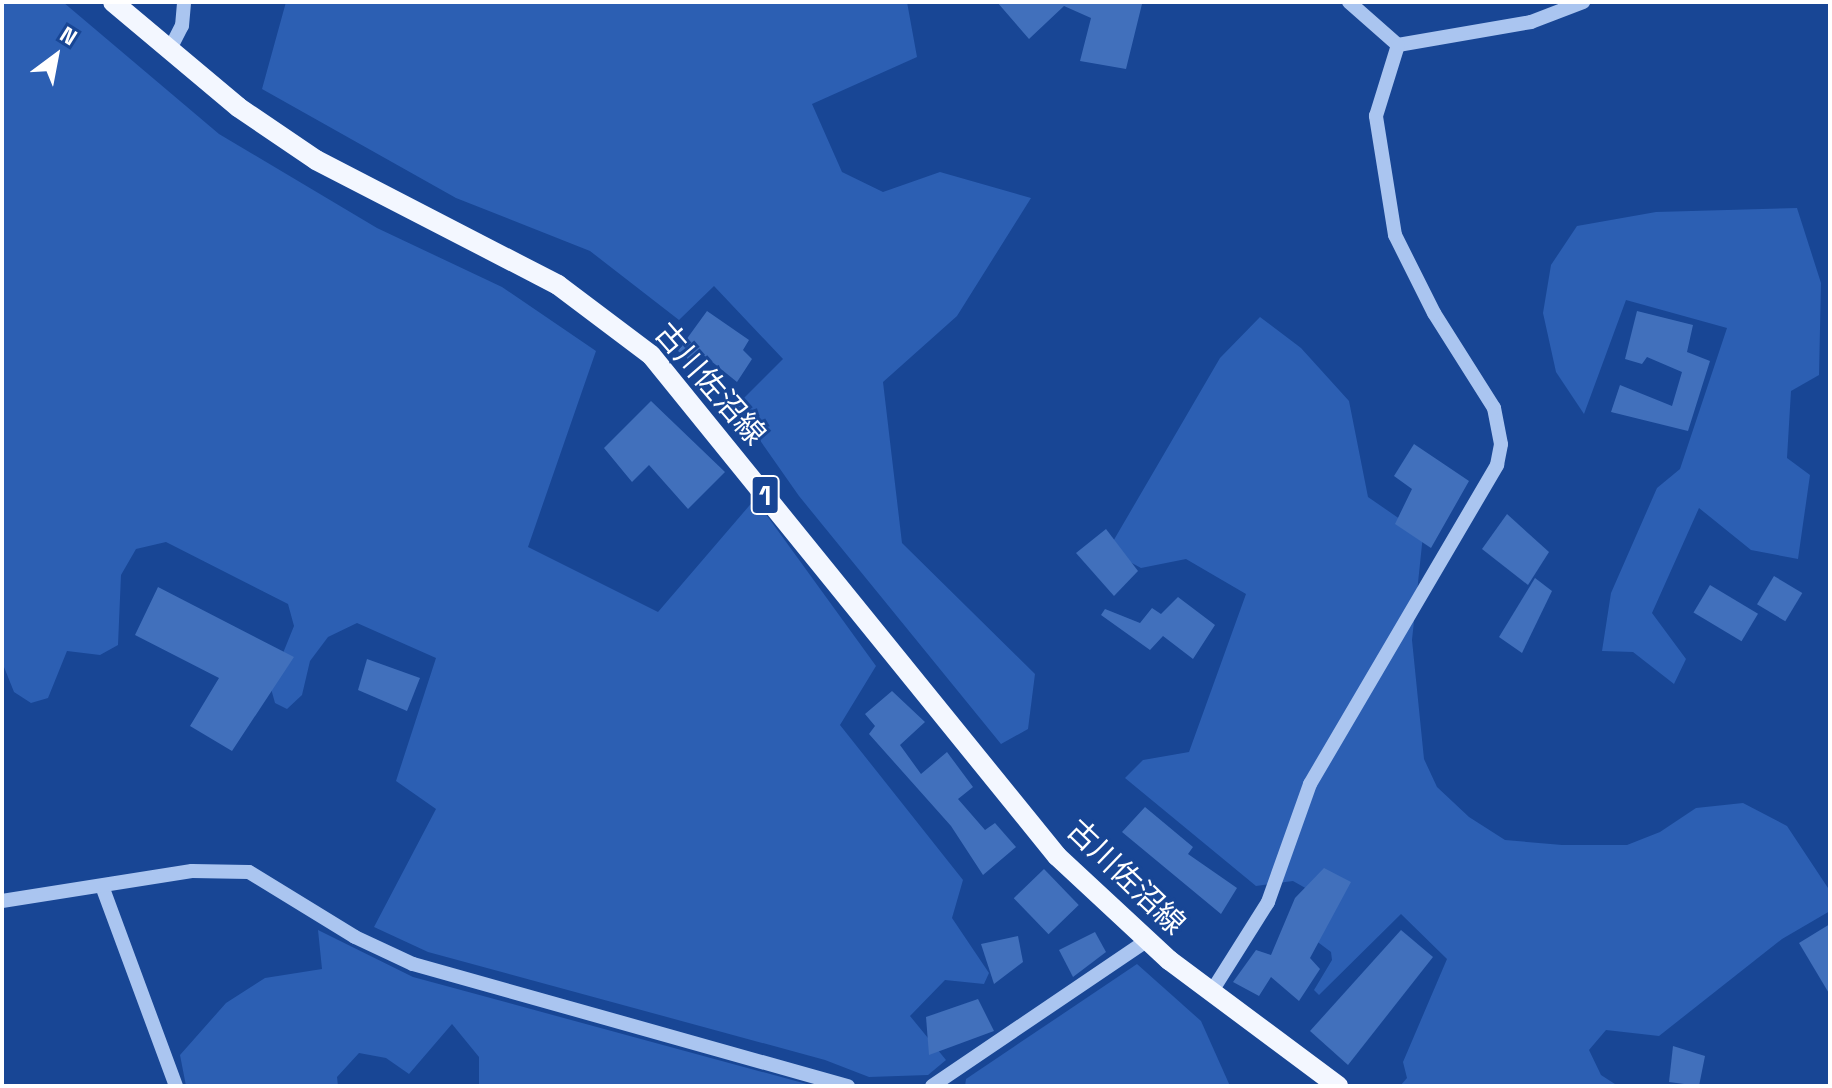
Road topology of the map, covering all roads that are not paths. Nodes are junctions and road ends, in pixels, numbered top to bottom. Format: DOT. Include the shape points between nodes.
graph roads {
  1 [pos="113,2"];
  2 [pos="184,2"];
  3 [pos="1349,2"];
  4 [pos="1583,2"];
  5 [pos="1398,45"];
  6 [pos="169,51"];
  7 [pos="102,886"];
  8 [pos="2,901"];
  9 [pos="1146,941"];
  10 [pos="1212,991"];
  11 [pos="176,1086"];
  12 [pos="848,1086"];
  13 [pos="932,1086"];
  14 [pos="1338,1086"];
  1 -- 6 [label="main road, 古川佐沼線 / 1"];
  2 -- 6 [label="street" via="182,26"];
  3 -- 5 [label="street"];
  4 -- 5 [label="street" via="1531,22"];
  5 -- 10 [label="street" via="1376,116 1390,214 1410,267 1494,408 1499,454 1310,784 1268,902"];
  6 -- 9 [label="main road, 古川佐沼線 / 1" via="316,160 558,285 651,355 1010,801 1090,890"];
  7 -- 8 [label="street"];
  7 -- 11 [label="street"];
  7 -- 12 [label="street" via="192,871 249,872 355,937 413,964"];
  9 -- 10 [label="main road, 古川佐沼線 / 1"];
  9 -- 13 [label="street"];
  10 -- 14 [label="main road, 古川佐沼線 / 1"];
}
